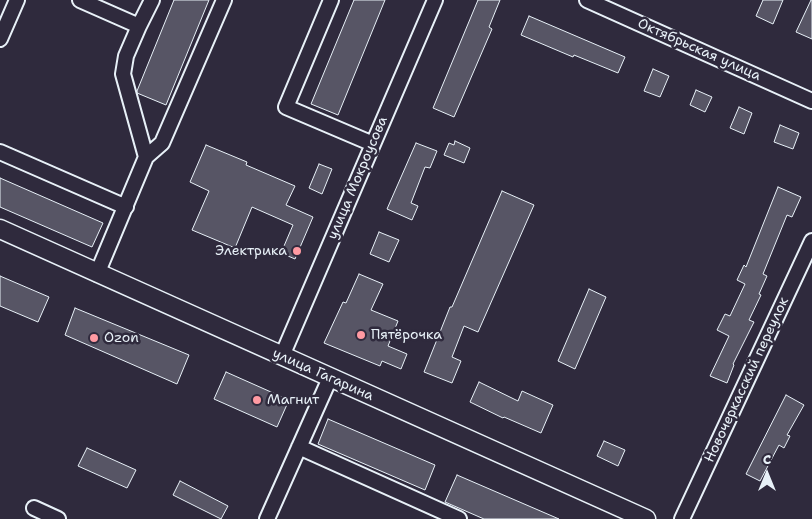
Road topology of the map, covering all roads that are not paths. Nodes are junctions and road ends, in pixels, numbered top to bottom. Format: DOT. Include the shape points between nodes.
graph roads {
  1 [pos="17,0"];
  2 [pos="80,0"];
  3 [pos="152,0"];
  4 [pos="224,0"];
  5 [pos="331,0"];
  6 [pos="435,0"];
  7 [pos="587,0"];
  8 [pos="139,26"];
  9 [pos="0,39"];
  10 [pos="812,100"];
  11 [pos="373,144"];
  12 [pos="0,152"];
  13 [pos="146,157"];
  14 [pos="126,207"];
  15 [pos="0,230"];
  16 [pos="812,241"];
  17 [pos="97,274"];
  18 [pos="282,356"];
  19 [pos="330,378"];
  20 [pos="299,447"];
  21 [pos="34,508"];
  22 [pos="58,519"];
  23 [pos="267,519"];
  24 [pos="460,519"];
  25 [pos="646,519"];
  26 [pos="682,519"];
  1 -- 9 [label="street"];
  2 -- 8 [label="street"];
  3 -- 8 [label="street"];
  4 -- 13 [label="street" via="162,143"];
  5 -- 11 [label="street" via="286,107"];
  6 -- 11 [label="street, улица Мокроусова"];
  7 -- 10 [label="street, Октябрьская улица"];
  8 -- 13 [label="street" via="126,56 124,74"];
  11 -- 18 [label="street, улица Мокроусова"];
  12 -- 14 [label="street"];
  13 -- 14 [label="street"];
  14 -- 17 [label="street"];
  15 -- 17 [label="main road, улица Гагарина"];
  16 -- 26 [label="street, Новочеркасский переулок"];
  17 -- 18 [label="main road, улица Гагарина"];
  18 -- 19 [label="main road, улица Гагарина"];
  19 -- 20 [label="street"];
  19 -- 25 [label="main road, улица Гагарина"];
  20 -- 23 [label="street"];
  20 -- 24 [label="street"];
  21 -- 22 [label="street"];
}
